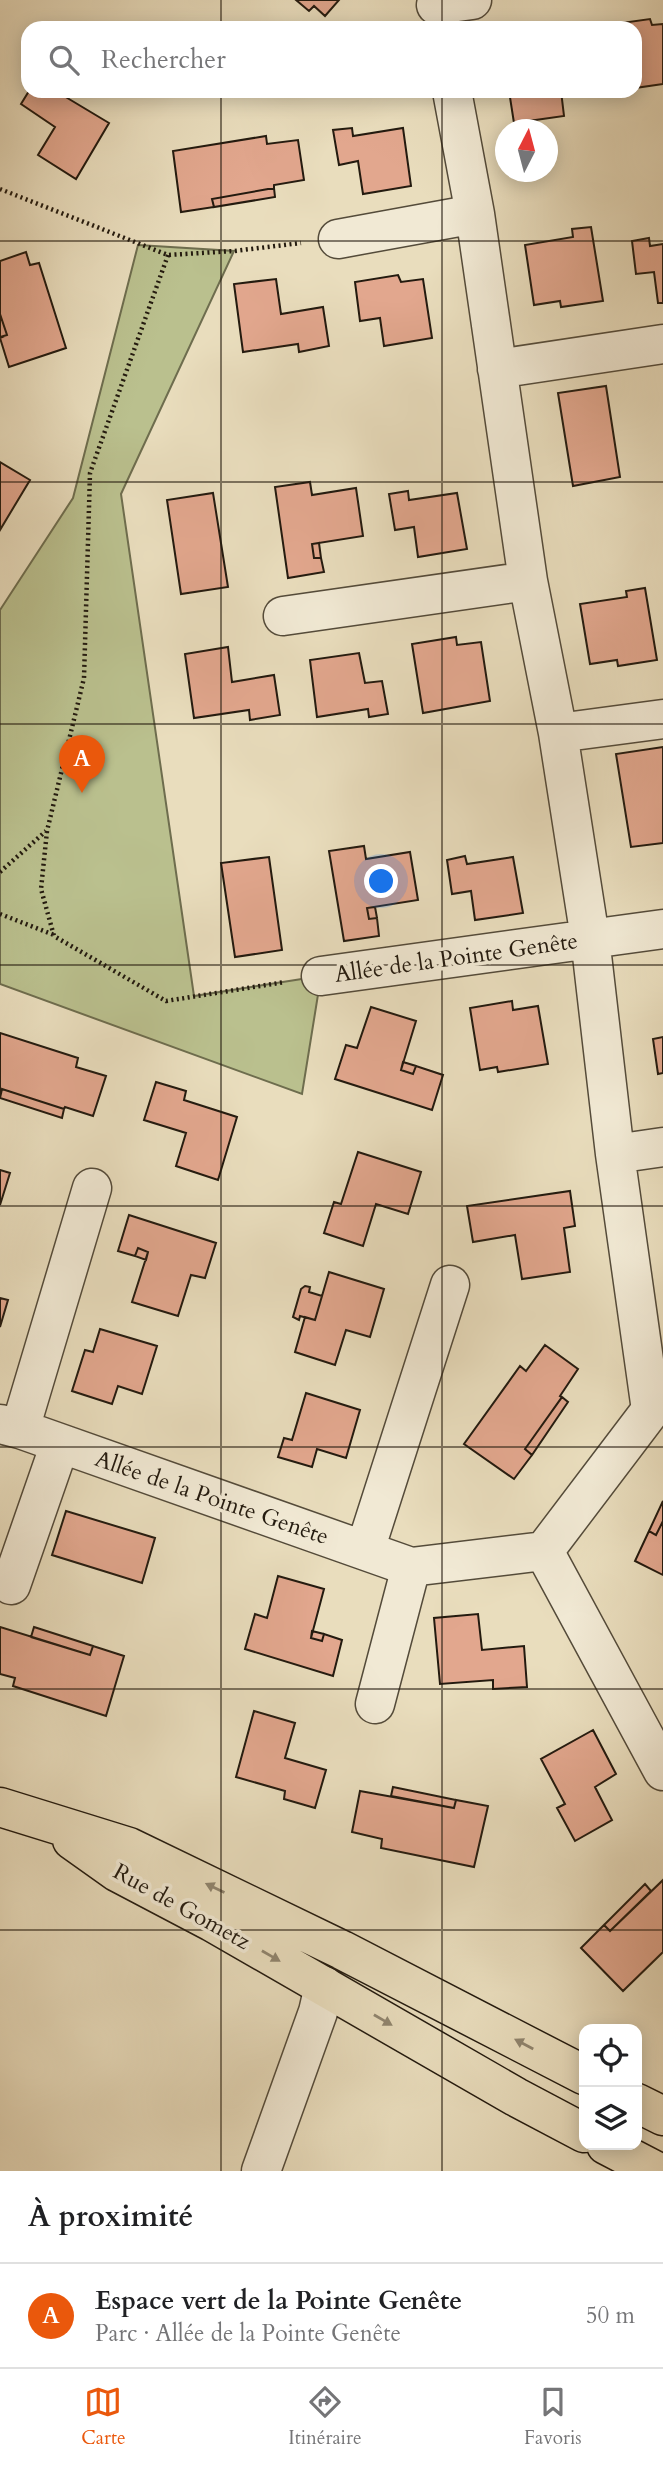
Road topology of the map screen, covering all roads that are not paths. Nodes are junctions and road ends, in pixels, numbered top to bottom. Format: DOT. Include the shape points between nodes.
graph roads {
  1 [pos="453,98"];
  2 [pos="475,214"];
  3 [pos="338,239"];
  4 [pos="663,344"];
  5 [pos="497,369"];
  6 [pos="528,581"];
  7 [pos="283,616"];
  8 [pos="663,719"];
  9 [pos="558,733"];
  10 [pos="663,929"];
  11 [pos="590,938"];
  12 [pos="321,976"];
  13 [pos="663,1147"];
  14 [pos="615,1154"];
  15 [pos="92,1188"];
  16 [pos="450,1285"];
  17 [pos="657,1412"];
  18 [pos="10,1427"];
  19 [pos="60,1444"];
  20 [pos="365,1550"];
  21 [pos="544,1551"];
  22 [pos="411,1567"];
  23 [pos="11,1585"];
  24 [pos="375,1704"];
  25 [pos="663,1772"];
  26 [pos="0,1807"];
  27 [pos="44,1821"];
  28 [pos="342,1950"];
  29 [pos="324,1986"];
  30 [pos="579,2073"];
  31 [pos="642,2106"];
  32 [pos="663,2116"];
  33 [pos="579,2130"];
  34 [pos="616,2150"];
  35 [pos="261,2171"];
  36 [pos="656,2171"];
  1 -- 2 [label="street, Allée de la Pointe Genête"];
  2 -- 3 [label="street"];
  2 -- 5 [label="street, Allée de la Pointe Genête"];
  4 -- 5 [label="street"];
  5 -- 6 [label="street, Allée de la Pointe Genête"];
  6 -- 7 [label="street"];
  6 -- 9 [label="street, Allée de la Pointe Genête"];
  8 -- 9 [label="street"];
  9 -- 11 [label="street, Allée de la Pointe Genête"];
  10 -- 11 [label="street, Allée de la Pointe Genête"];
  11 -- 12 [label="street, Allée de la Pointe Genête"];
  11 -- 14 [label="street, Allée de la Pointe Genête"];
  13 -- 14 [label="street"];
  14 -- 17 [label="street, Allée de la Pointe Genête"];
  15 -- 18 [label="street, Allée de la Pointe Genête"];
  16 -- 20 [label="street"];
  17 -- 21 [label="street, Allée de la Pointe Genête"];
  18 -- 19 [label="street, Allée de la Pointe Genête"];
  19 -- 20 [label="street, Allée de la Pointe Genête"];
  19 -- 23 [label="street"];
  20 -- 22 [label="street, Allée de la Pointe Genête"];
  21 -- 22 [label="street, Allée de la Pointe Genête"];
  21 -- 25 [label="street"];
  22 -- 24 [label="street"];
  26 -- 27 [label="main road, Rue de Gometz"];
  28 -- 27 [label="main road, Rue de Gometz, one-way" via="129,1847"];
  27 -- 29 [label="main road, Rue de Gometz, one-way" via="117,1872"];
  28 -- 29 [label="main road"];
  30 -- 28 [label="main road, Rue de Gometz, one-way"];
  29 -- 33 [label="main road, Rue de Gometz, one-way"];
  29 -- 35 [label="street"];
  31 -- 32 [label="main road"];
  34 -- 36 [label="main road"];
}
